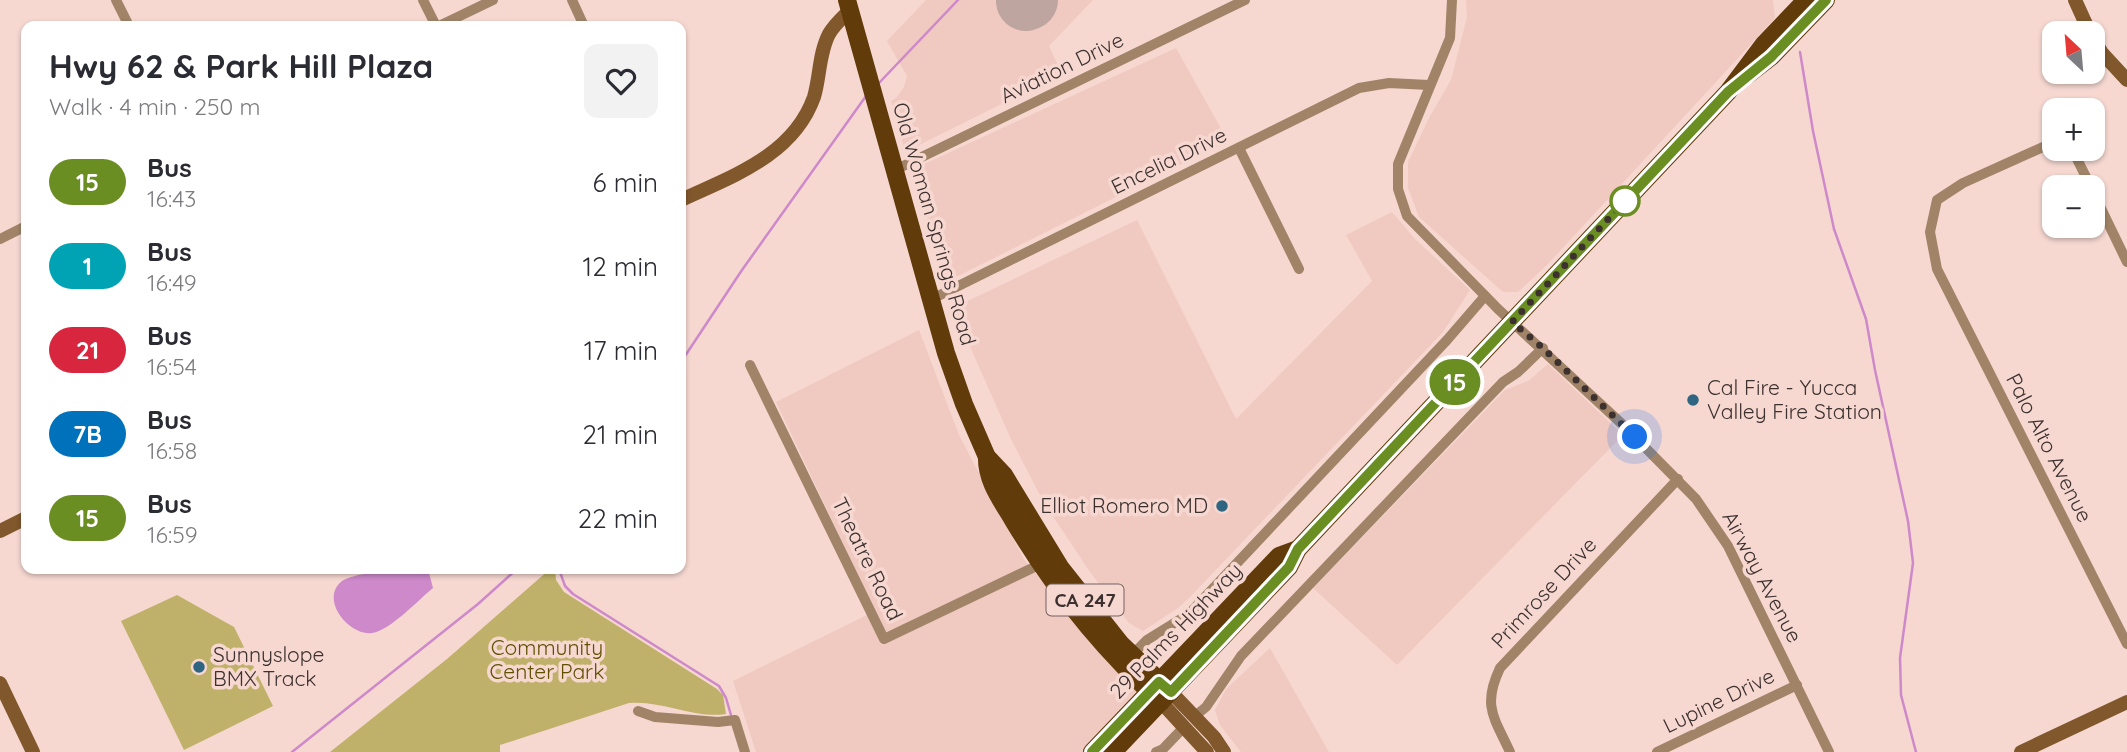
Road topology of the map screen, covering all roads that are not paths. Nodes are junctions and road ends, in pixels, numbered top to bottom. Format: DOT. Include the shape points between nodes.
graph roads {
  1 [pos="116,0"];
  2 [pos="423,0"];
  3 [pos="493,0"];
  4 [pos="572,0"];
  5 [pos="1245,0"];
  6 [pos="1451,0"];
  7 [pos="1806,0"];
  8 [pos="1826,0"];
  9 [pos="2075,0"];
  10 [pos="849,5"];
  11 [pos="126,21"];
  12 [pos="434,21"];
  13 [pos="448,21"];
  14 [pos="582,21"];
  15 [pos="2085,21"];
  16 [pos="2105,56"];
  17 [pos="2127,80"];
  18 [pos="1429,85"];
  19 [pos="1728,92"];
  20 [pos="2042,147"];
  21 [pos="1240,148"];
  22 [pos="895,170"];
  23 [pos="686,198"];
  24 [pos="2105,217"];
  25 [pos="21,228"];
  26 [pos="0,239"];
  27 [pos="2127,262"];
  28 [pos="1299,269"];
  29 [pos="1485,296"];
  30 [pos="932,299"];
  31 [pos="1512,322"];
  32 [pos="1543,348"];
  33 [pos="750,365"];
  34 [pos="1678,480"];
  35 [pos="21,520"];
  36 [pos="0,531"];
  37 [pos="1048,561"];
  38 [pos="2127,644"];
  39 [pos="1132,655"];
  40 [pos="0,683"];
  41 [pos="1797,685"];
  42 [pos="1160,692"];
  43 [pos="2127,702"];
  44 [pos="638,711"];
  45 [pos="1190,721"];
  46 [pos="33,752"];
  47 [pos="745,752"];
  48 [pos="1092,752"];
  49 [pos="1113,752"];
  50 [pos="1156,752"];
  51 [pos="1207,752"];
  52 [pos="1224,752"];
  53 [pos="1510,752"];
  54 [pos="1657,752"];
  55 [pos="1829,752"];
  56 [pos="2021,752"];
  1 -- 11 [label="street"];
  2 -- 12 [label="street"];
  3 -- 13 [label="street"];
  4 -- 14 [label="street"];
  5 -- 22 [label="street, Aviation Drive"];
  6 -- 18 [label="street, Airway Avenue" via="1450,38"];
  7 -- 19 [label="main road, 29 Palms Highway" via="1764,44"];
  8 -- 19 [label="main road, 29 Palms Highway" via="1771,57"];
  9 -- 15 [label="street"];
  10 -- 22 [label="main road, Old Woman Springs Road / CA 247"];
  10 -- 23 [label="street" via="829,34 814,97 793,134 754,165"];
  16 -- 17 [label="street"];
  18 -- 21 [label="street, Encelia Drive" via="1389,83 1360,88"];
  18 -- 29 [label="street, Airway Avenue" via="1398,164 1401,204 1412,222"];
  19 -- 31 [label="main road, 29 Palms Highway"];
  20 -- 38 [label="street, Palo Alto Avenue" via="1962,183 1937,200 1930,232 1937,269"];
  21 -- 28 [label="street"];
  21 -- 30 [label="street, Encelia Drive"];
  22 -- 30 [label="main road, Old Woman Springs Road / CA 247"];
  24 -- 27 [label="street"];
  25 -- 26 [label="street"];
  29 -- 31 [label="street, Airway Avenue"];
  29 -- 39 [label="street" via="1189,614"];
  30 -- 37 [label="main road, Old Woman Springs Road / CA 247" via="964,404 988,457 987,471 1000,497"];
  31 -- 32 [label="street, Airway Avenue"];
  31 -- 42 [label="main road, 29 Palms Highway" via="1298,549 1279,556"];
  32 -- 34 [label="street, Airway Avenue"];
  32 -- 45 [label="street" via="1503,383 1247,650 1206,707"];
  33 -- 37 [label="street, Theatre Road" via="884,639"];
  34 -- 41 [label="street, Airway Avenue" via="1728,546"];
  34 -- 53 [label="street, Primrose Drive" via="1500,668 1490,703"];
  35 -- 36 [label="street"];
  37 -- 39 [label="main road, Old Woman Springs Road / CA 247"];
  37 -- 42 [label="main road, Old Woman Springs Road / CA 247" via="1088,626"];
  39 -- 42 [label="main road, Old Woman Springs Road / CA 247"];
  40 -- 46 [label="street"];
  41 -- 54 [label="street, Lupine Drive"];
  41 -- 55 [label="street, Airway Avenue"];
  42 -- 45 [label="street"];
  42 -- 48 [label="main road, 29 Palms Highway"];
  42 -- 49 [label="main road, 29 Palms Highway"];
  43 -- 56 [label="street"];
  44 -- 47 [label="street" via="655,717 735,720"];
  45 -- 50 [label="street"];
  45 -- 51 [label="street"];
  45 -- 52 [label="street"];
}
